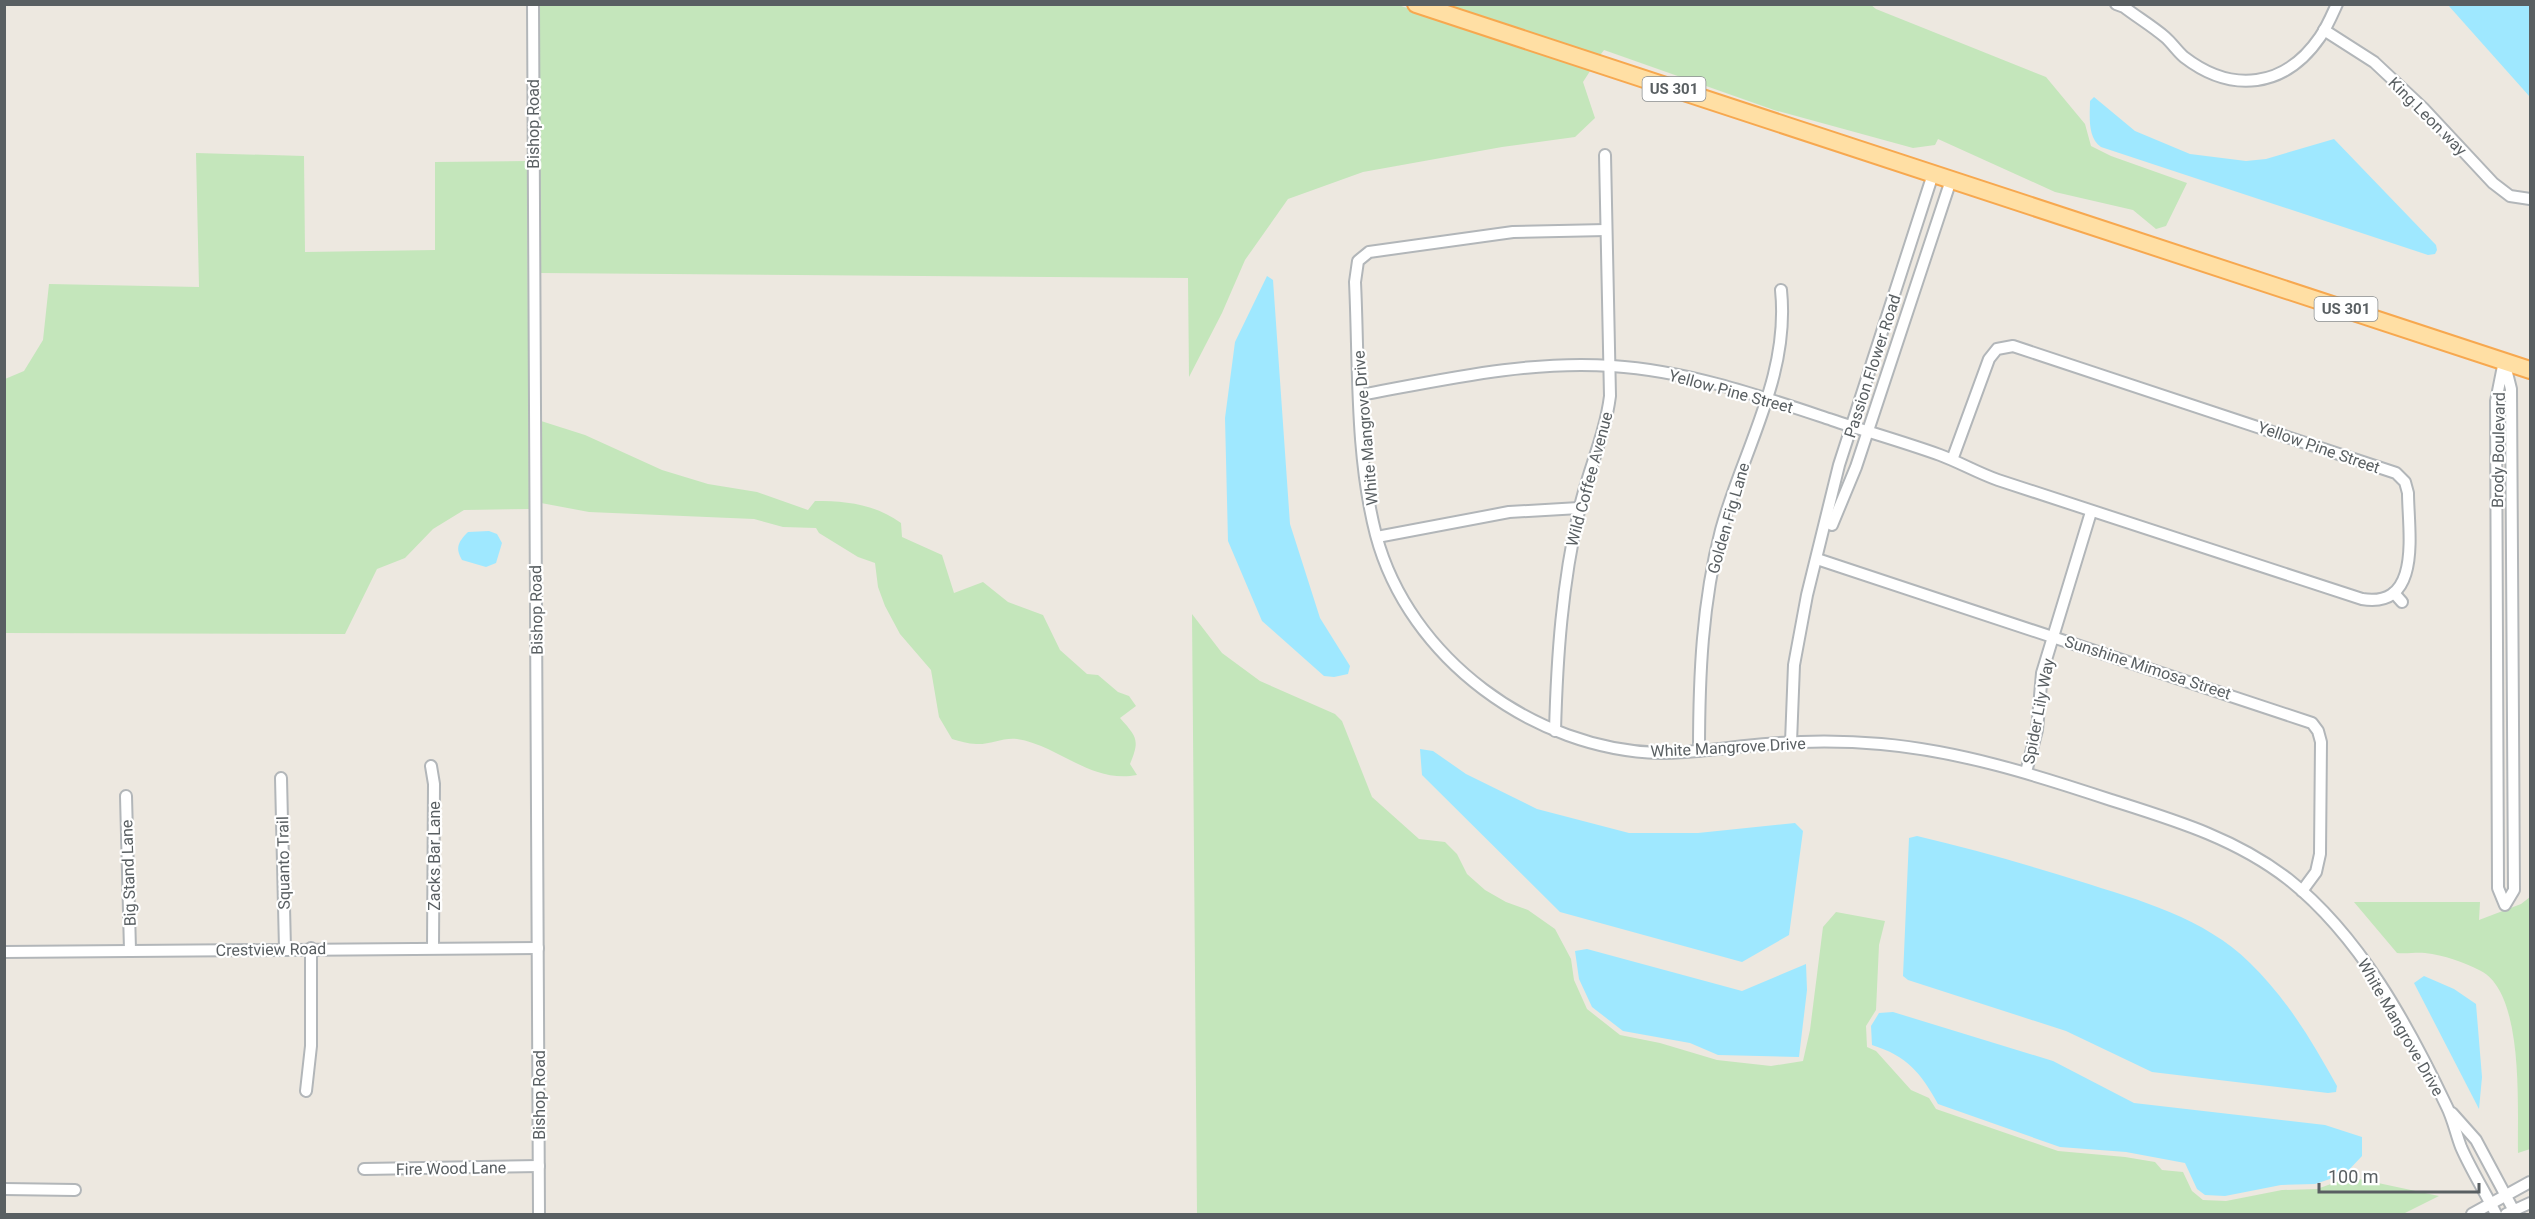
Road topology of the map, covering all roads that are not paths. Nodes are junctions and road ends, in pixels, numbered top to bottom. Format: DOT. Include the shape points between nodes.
graph roads {
  1 [pos="533,4"];
  2 [pos="1416,4"];
  3 [pos="2116,4"];
  4 [pos="2337,4"];
  5 [pos="2324,30"];
  6 [pos="1605,155"];
  7 [pos="1933,174"];
  8 [pos="1951,180"];
  9 [pos="2530,199"];
  10 [pos="1606,230"];
  11 [pos="1781,290"];
  12 [pos="2504,361"];
  13 [pos="1610,366"];
  14 [pos="2530,370"];
  15 [pos="1360,395"];
  16 [pos="1767,398"];
  17 [pos="1852,427"];
  18 [pos="1868,432"];
  19 [pos="1952,460"];
  20 [pos="1579,508"];
  21 [pos="2091,512"];
  22 [pos="1377,537"];
  23 [pos="1817,559"];
  24 [pos="2394,593"];
  25 [pos="2402,602"];
  26 [pos="2054,636"];
  27 [pos="1555,731"];
  28 [pos="1791,742"];
  29 [pos="1699,751"];
  30 [pos="431,766"];
  31 [pos="2026,772"];
  32 [pos="281,778"];
  33 [pos="126,796"];
  34 [pos="2302,891"];
  35 [pos="433,947"];
  36 [pos="311,948"];
  37 [pos="538,948"];
  38 [pos="285,949"];
  39 [pos="130,950"];
  40 [pos="4,952"];
  41 [pos="306,1091"];
  42 [pos="2449,1110"];
  43 [pos="539,1166"];
  44 [pos="364,1169"];
  45 [pos="2530,1182"];
  46 [pos="4,1189"];
  47 [pos="75,1190"];
  48 [pos="2506,1194"];
  49 [pos="2490,1203"];
  50 [pos="2530,1203"];
  51 [pos="2510,1213"];
  52 [pos="539,1215"];
  53 [pos="2472,1215"];
  54 [pos="2496,1215"];
  1 -- 37 [label="street, Bishop Road"];
  2 -- 7 [label="main road, US 301"];
  3 -- 5 [label="street" via="2164,37 2184,57 2223,77 2245,82 2263,81 2303,57"];
  4 -- 5 [label="street"];
  5 -- 9 [label="street, King Leon way" via="2374,62 2493,183 2510,196"];
  6 -- 10 [label="street, Wild Coffee Avenue"];
  7 -- 8 [label="main road, US 301"];
  7 -- 17 [label="street, Passion Flower Road"];
  8 -- 12 [label="main road, US 301"];
  8 -- 18 [label="street, Passion Flower Road"];
  10 -- 13 [label="street, Wild Coffee Avenue"];
  10 -- 15 [label="street, White Mangrove Drive" via="1513,232 1369,252 1359,261 1355,282"];
  11 -- 16 [label="street, Golden Fig Lane" via="1783,330 1776,374"];
  12 -- 12 [label="street, Brody Boulevard" via="2496,401 2498,888 2505,905 2514,890 2511,389"];
  12 -- 14 [label="main road, US 301"];
  13 -- 15 [label="street, Yellow Pine Street" via="1488,373"];
  13 -- 16 [label="street, Yellow Pine Street" via="1693,378"];
  13 -- 20 [label="street, Wild Coffee Avenue" via="1606,418"];
  15 -- 22 [label="street, White Mangrove Drive" via="1368,495"];
  16 -- 17 [label="street, Yellow Pine Street"];
  16 -- 29 [label="street, Golden Fig Lane" via="1727,510 1710,583 1701,653"];
  17 -- 18 [label="street, Yellow Pine Street"];
  17 -- 23 [label="street, Passion Flower Road"];
  18 -- 19 [label="street, Yellow Pine Street"];
  18 -- 23 [label="street, Passion Flower Road"];
  19 -- 21 [label="street, Yellow Pine Street" via="1974,472"];
  19 -- 24 [label="street, Yellow Pine Street" via="1989,359 2002,347 2019,347 2396,473 2408,493 2408,564 2406,576"];
  20 -- 22 [label="street" via="1509,512"];
  20 -- 27 [label="street, Wild Coffee Avenue" via="1561,618"];
  21 -- 24 [label="street, Yellow Pine Street" via="2362,599 2378,600"];
  21 -- 26 [label="street, Spider Lily Way"];
  22 -- 27 [label="street, White Mangrove Drive" via="1402,594 1452,662 1487,693"];
  23 -- 26 [label="street, Sunshine Mimosa Street"];
  23 -- 28 [label="street, Passion Flower Road" via="1797,643"];
  24 -- 25 [label="street"];
  26 -- 31 [label="street, Spider Lily Way" via="2042,673 2037,730"];
  26 -- 34 [label="street, Sunshine Mimosa Street" via="2312,723 2321,742 2320,854 2316,872"];
  27 -- 29 [label="street, White Mangrove Drive" via="1638,751"];
  28 -- 29 [label="street, White Mangrove Drive"];
  28 -- 31 [label="street, White Mangrove Drive" via="1902,746"];
  30 -- 35 [label="street, Zacks Bar Lane"];
  31 -- 34 [label="street, White Mangrove Drive" via="2208,832 2264,861"];
  32 -- 38 [label="street, Squanto Trail"];
  33 -- 39 [label="street, Big Stand Lane"];
  34 -- 42 [label="street, White Mangrove Drive" via="2334,922 2381,984"];
  35 -- 36 [label="street, Crestview Road"];
  35 -- 37 [label="street, Crestview Road"];
  36 -- 38 [label="street, Crestview Road"];
  36 -- 41 [label="street" via="311,1046"];
  37 -- 43 [label="street, Bishop Road"];
  38 -- 39 [label="street, Crestview Road"];
  39 -- 40 [label="street, Crestview Road"];
  42 -- 48 [label="street, White Mangrove Drive" via="2476,1140"];
  42 -- 49 [label="street, White Mangrove Drive" via="2463,1150"];
  43 -- 44 [label="street, Fire Wood Lane"];
  43 -- 52 [label="street, Bishop Road"];
  45 -- 48 [label="street"];
  46 -- 47 [label="street"];
  48 -- 49 [label="street"];
  48 -- 51 [label="street, White Mangrove Drive"];
  49 -- 53 [label="street"];
  49 -- 54 [label="street, White Mangrove Drive"];
  50 -- 51 [label="street"];
}
